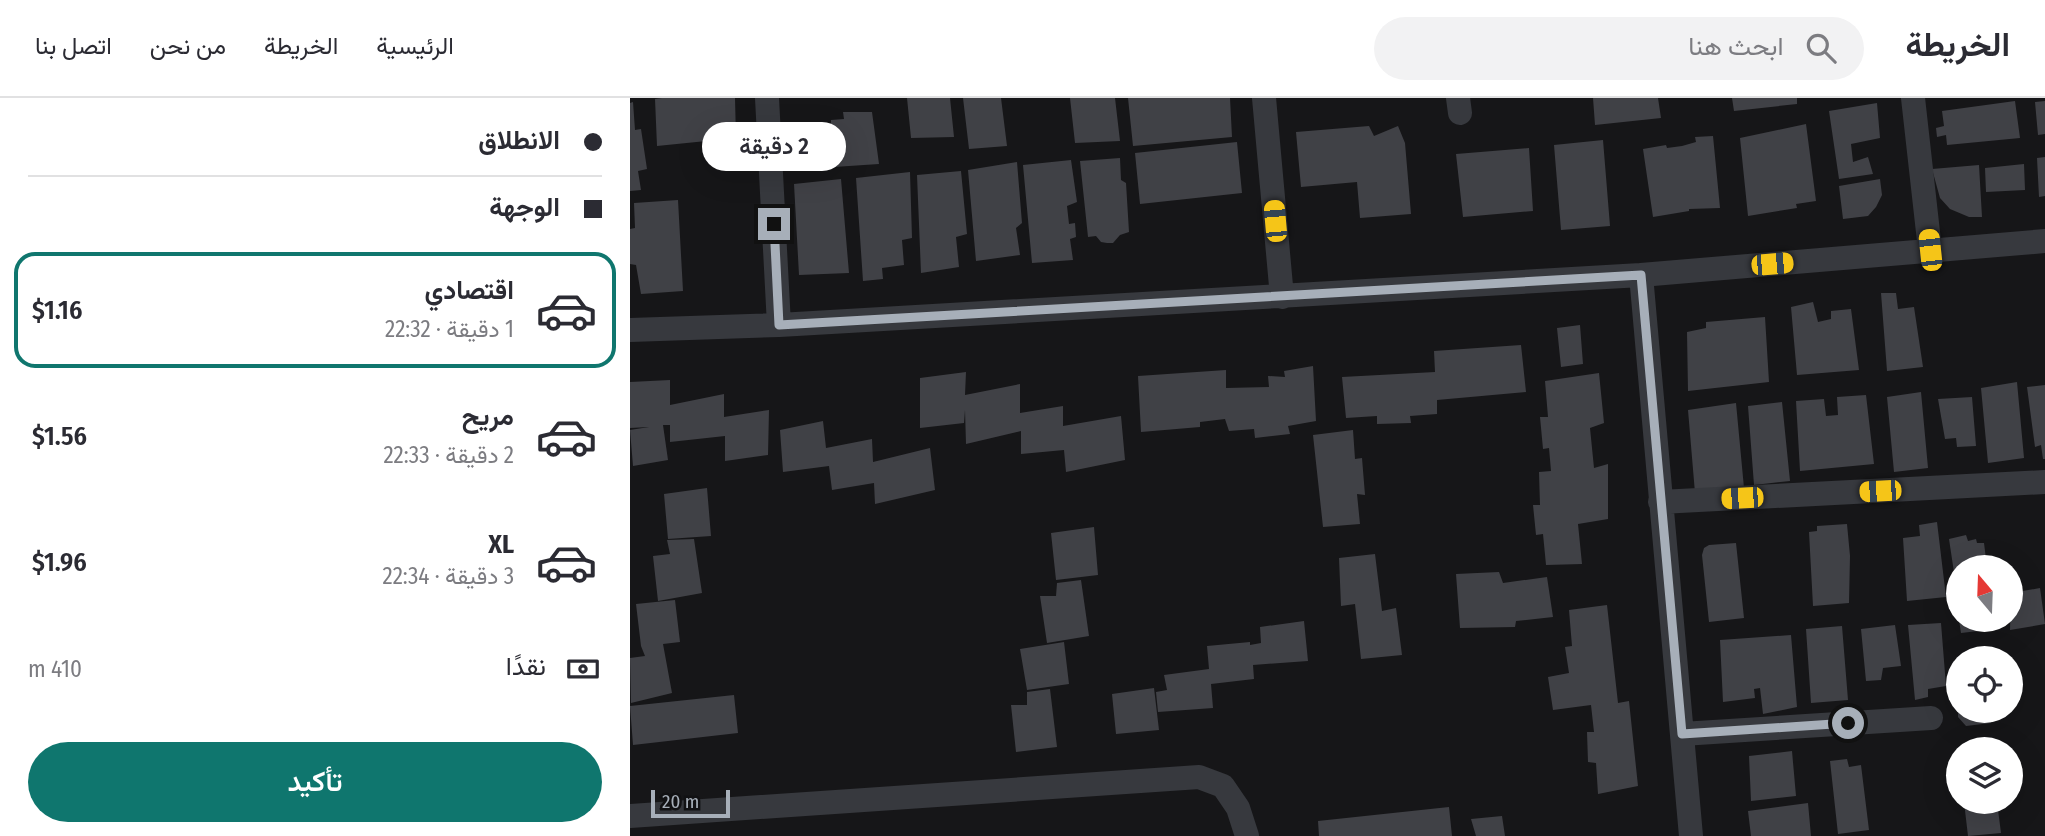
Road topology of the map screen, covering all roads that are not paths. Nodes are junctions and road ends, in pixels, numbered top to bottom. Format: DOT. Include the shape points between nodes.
graph roads {
  1 [pos="767,98"];
  2 [pos="1264,98"];
  3 [pos="1913,98"];
  4 [pos="2045,241"];
  5 [pos="1930,250"];
  6 [pos="1641,275"];
  7 [pos="1282,297"];
  8 [pos="779,325"];
  9 [pos="630,330"];
  10 [pos="2045,482"];
  11 [pos="1660,502"];
  12 [pos="1931,718"];
  13 [pos="1682,734"];
  14 [pos="630,816"];
  15 [pos="1247,836"];
  16 [pos="1691,836"];
  1 -- 8 [label="street"];
  2 -- 7 [label="street"];
  3 -- 5 [label="street"];
  4 -- 5 [label="street"];
  5 -- 6 [label="street"];
  6 -- 7 [label="street"];
  6 -- 11 [label="street"];
  7 -- 8 [label="street"];
  8 -- 9 [label="street"];
  10 -- 11 [label="street"];
  11 -- 13 [label="street"];
  12 -- 13 [label="street"];
  13 -- 16 [label="street"];
  14 -- 15 [label="street" via="1199,777 1223,786 1238,808"];
}
